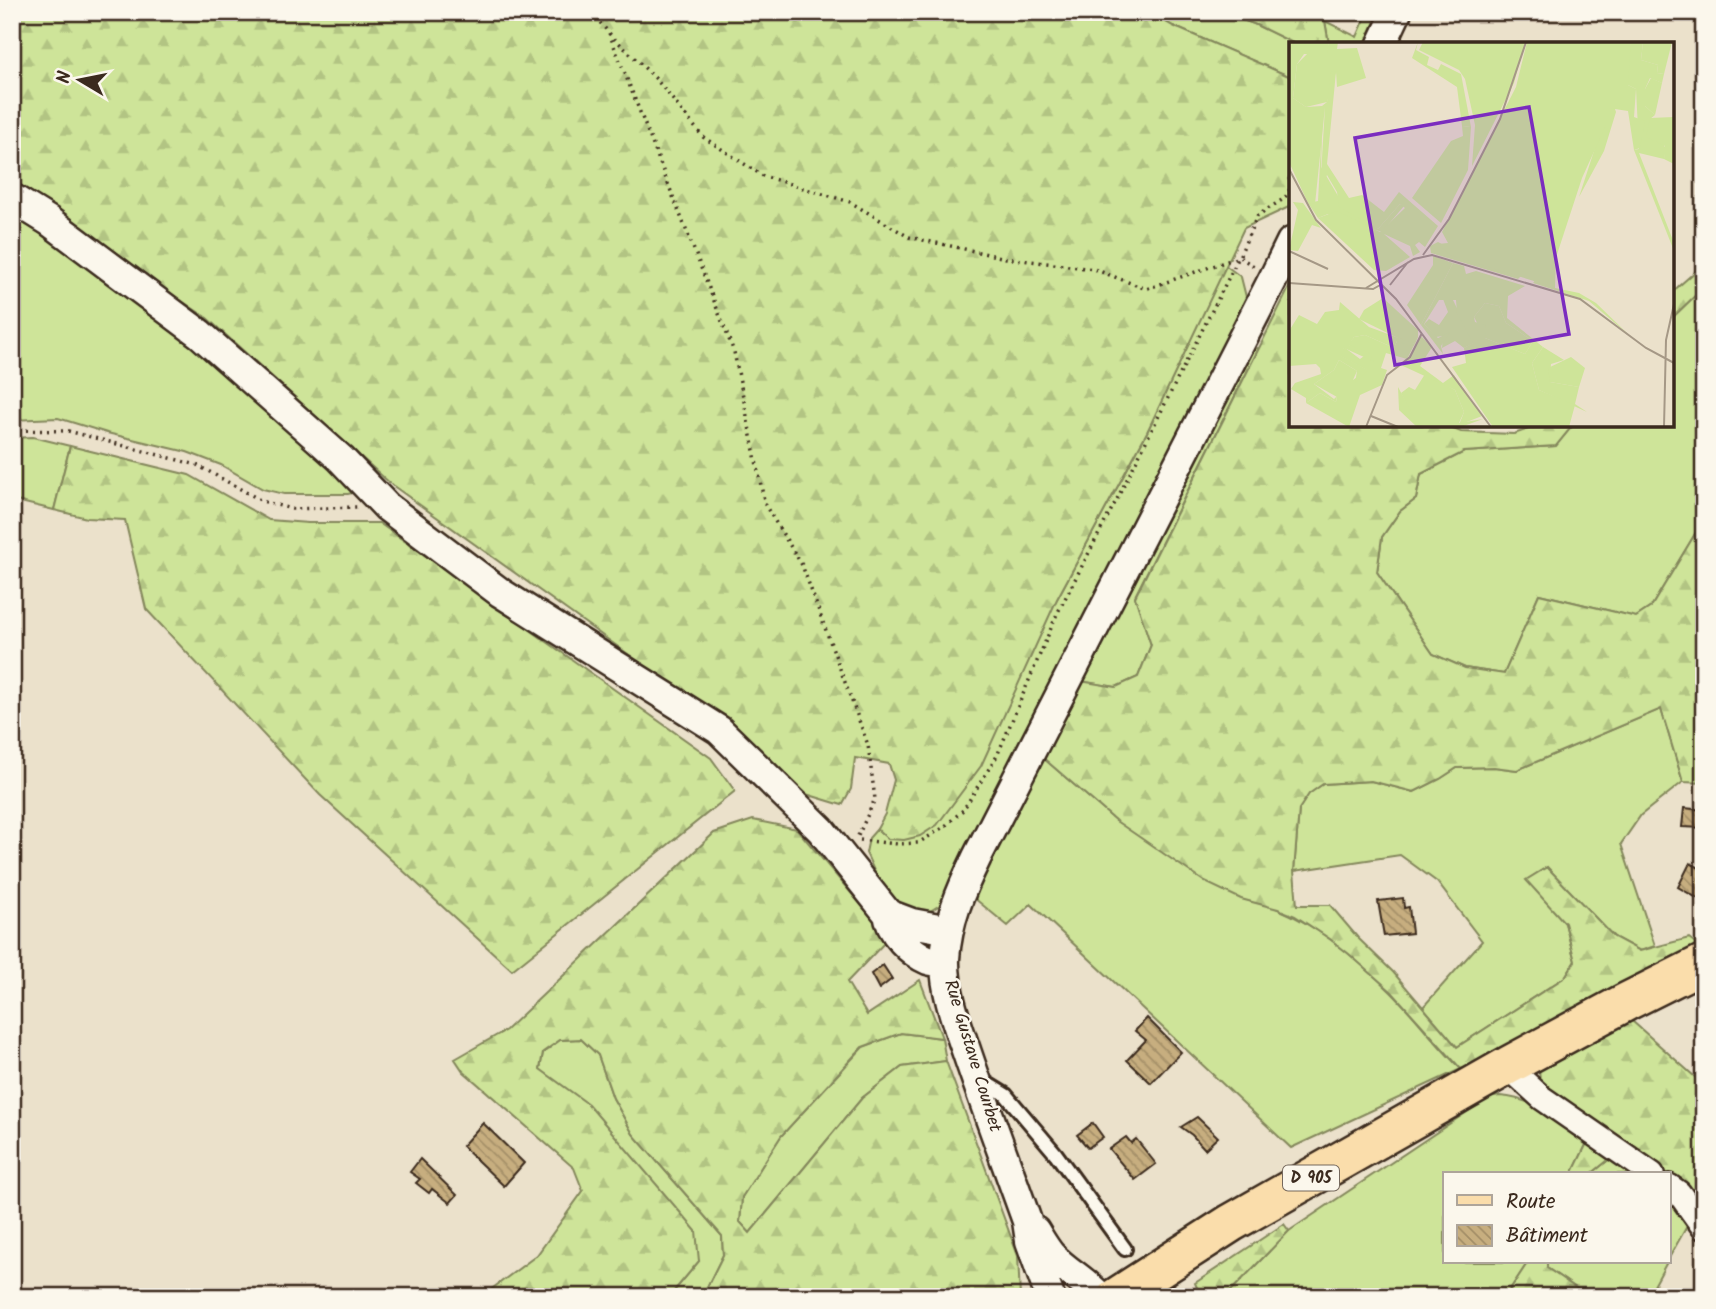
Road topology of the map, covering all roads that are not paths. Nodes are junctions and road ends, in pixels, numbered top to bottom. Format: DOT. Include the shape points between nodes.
graph roads {
  1 [pos="1397,12"];
  2 [pos="1383,42"];
  3 [pos="12,198"];
  4 [pos="1289,246"];
  5 [pos="888,914"];
  6 [pos="948,930"];
  7 [pos="945,962"];
  8 [pos="1704,963"];
  9 [pos="1509,1065"];
  10 [pos="978,1085"];
  11 [pos="1649,1172"];
  12 [pos="1670,1187"];
  13 [pos="1027,1221"];
  14 [pos="1704,1228"];
  15 [pos="1125,1249"];
  16 [pos="1051,1297"];
  17 [pos="1100,1297"];
  18 [pos="1116,1297"];
  1 -- 2 [label="street"];
  3 -- 5 [label="street" via="200,334 341,459 387,507 501,593 719,730 821,830"];
  4 -- 6 [label="street, Rue Gustave Courbet" via="977,857"];
  5 -- 6 [label="street"];
  5 -- 7 [label="street" via="892,927 912,950 928,960"];
  6 -- 7 [label="street, Rue Gustave Courbet"];
  7 -- 10 [label="street, Rue Gustave Courbet" via="946,982"];
  8 -- 9 [label="main road, D 905"];
  9 -- 11 [label="street" via="1542,1098"];
  9 -- 18 [label="main road, D 905" via="1231,1223"];
  10 -- 13 [label="street, Rue Gustave Courbet"];
  10 -- 15 [label="lane" via="988,1084 1006,1095"];
  12 -- 14 [label="street"];
  13 -- 16 [label="street, Rue Gustave Courbet"];
  13 -- 17 [label="street, Rue Gustave Courbet" via="1049,1254"];
}
